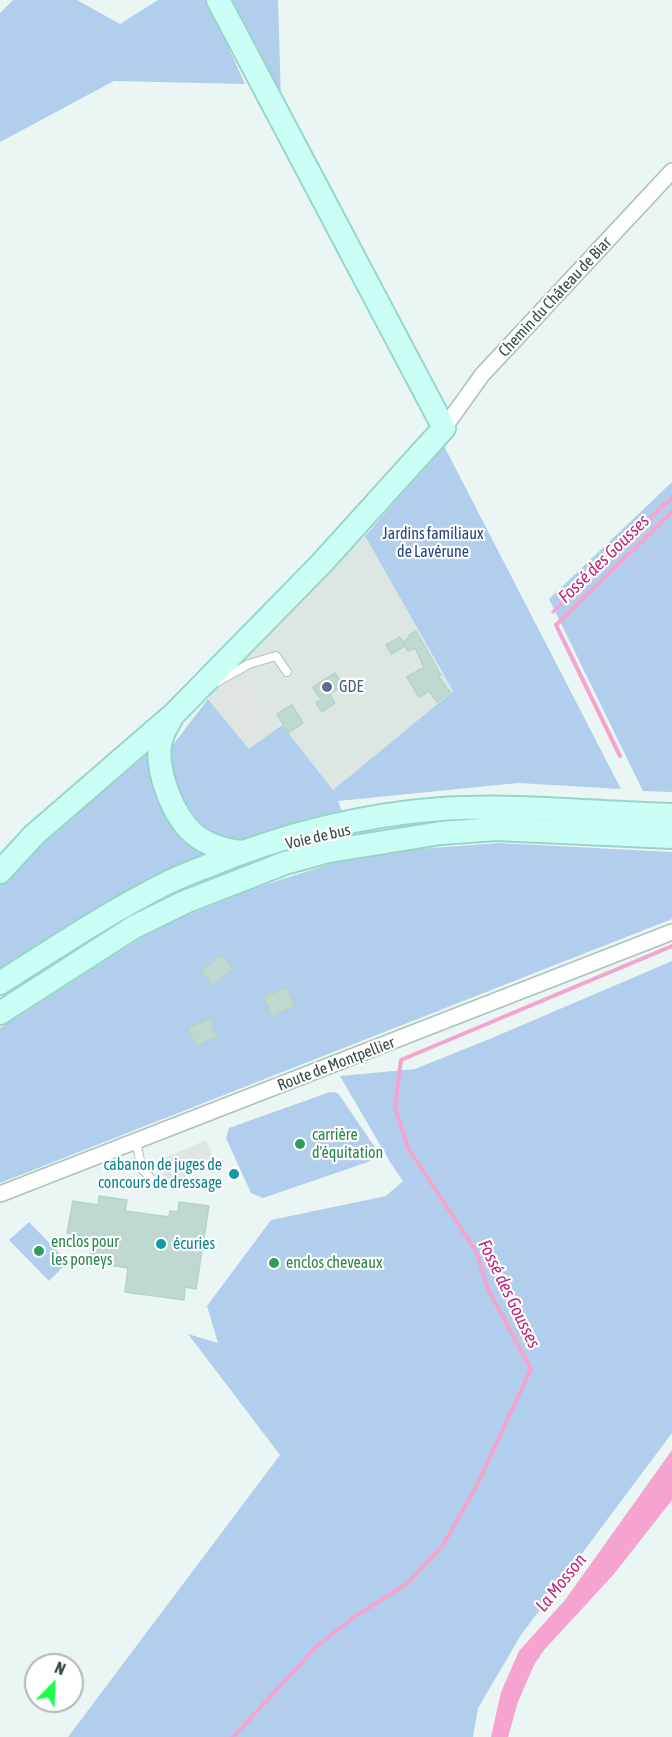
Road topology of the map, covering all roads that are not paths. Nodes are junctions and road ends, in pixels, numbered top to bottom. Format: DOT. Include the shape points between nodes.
graph roads {
  1 [pos="218,0"];
  2 [pos="672,171"];
  3 [pos="444,428"];
  4 [pos="287,672"];
  5 [pos="198,688"];
  6 [pos="175,712"];
  7 [pos="160,743"];
  8 [pos="136,746"];
  9 [pos="672,815"];
  10 [pos="672,820"];
  11 [pos="672,837"];
  12 [pos="242,852"];
  13 [pos="0,872"];
  14 [pos="672,932"];
  15 [pos="0,983"];
  16 [pos="0,990"];
  17 [pos="0,1013"];
  18 [pos="136,1142"];
  19 [pos="156,1184"];
  20 [pos="0,1194"];
  1 -- 3 [label="main road"];
  2 -- 3 [label="street, Chemin du Château de Biar" via="482,375"];
  3 -- 5 [label="main road" via="321,564"];
  4 -- 5 [label="lane" via="276,656"];
  5 -- 6 [label="main road"];
  6 -- 7 [label="main road"];
  6 -- 8 [label="main road"];
  7 -- 8 [label="main road"];
  7 -- 12 [label="main road" via="159,759 178,813 207,843"];
  8 -- 13 [label="main road" via="34,835"];
  9 -- 12 [label="main road" via="441,809 345,823"];
  10 -- 16 [label="lane, Voie de bus" via="467,814 358,828 288,844 158,893"];
  11 -- 17 [label="main road" via="496,830 441,833 329,851 285,863 185,902 134,927"];
  12 -- 15 [label="main road" via="118,908"];
  14 -- 18 [label="street, Route de Montpellier"];
  18 -- 19 [label="lane" via="142,1169"];
  18 -- 20 [label="street, Route de Montpellier"];
}
